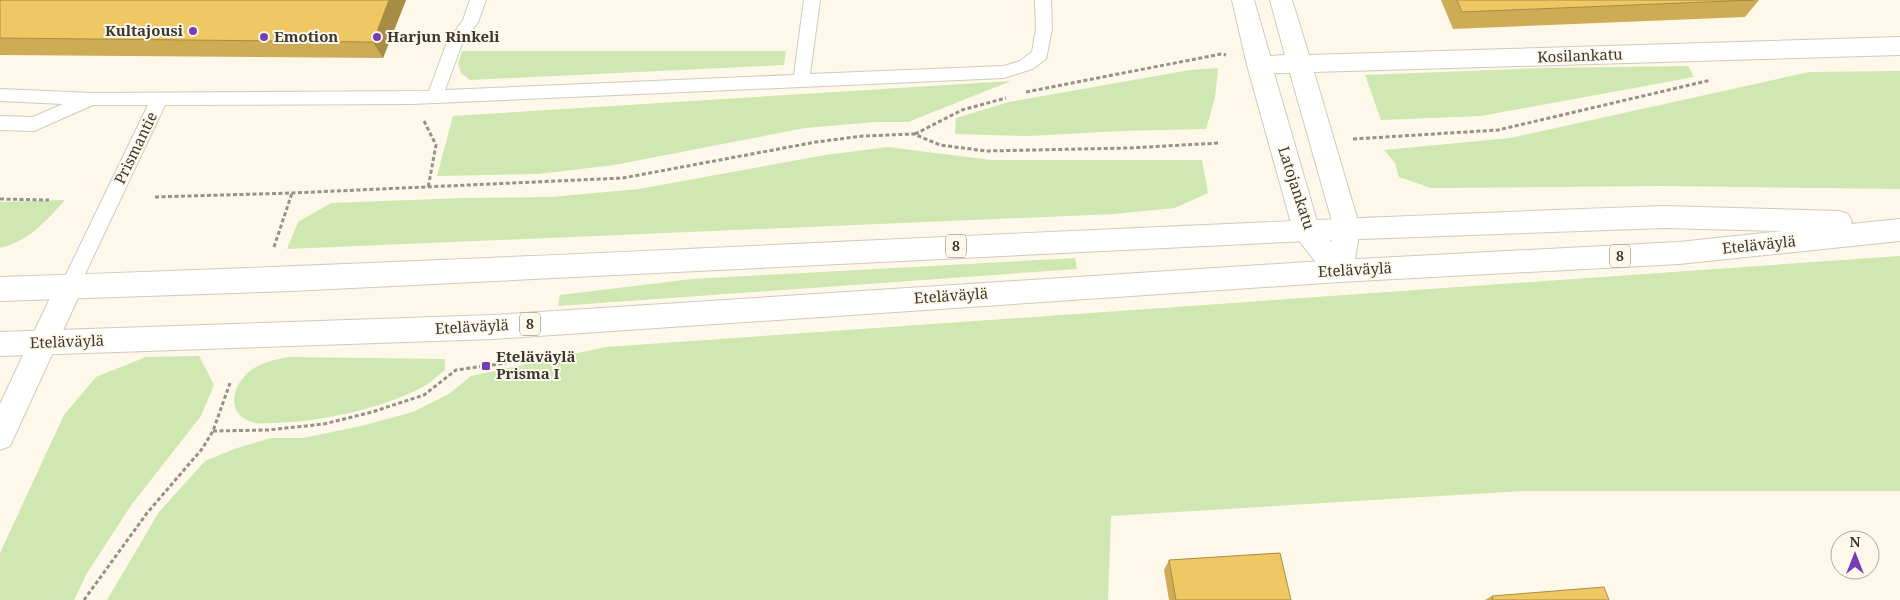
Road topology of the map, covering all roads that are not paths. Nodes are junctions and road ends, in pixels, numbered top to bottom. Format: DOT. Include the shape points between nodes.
graph roads {
  1 [pos="478,0"];
  2 [pos="812,0"];
  3 [pos="1043,0"];
  4 [pos="1243,0"];
  5 [pos="1281,0"];
  6 [pos="1900,46"];
  7 [pos="1300,64"];
  8 [pos="1260,65"];
  9 [pos="801,81"];
  10 [pos="0,95"];
  11 [pos="435,96"];
  12 [pos="160,98"];
  13 [pos="92,99"];
  14 [pos="0,123"];
  15 [pos="1900,224"];
  16 [pos="1347,228"];
  17 [pos="1306,230"];
  18 [pos="1900,230"];
  19 [pos="1339,271"];
  20 [pos="68,287"];
  21 [pos="0,289"];
  22 [pos="43,343"];
  23 [pos="0,344"];
  24 [pos="0,436"];
  1 -- 11 [label="lane" via="470,22 455,42"];
  2 -- 9 [label="lane"];
  3 -- 9 [label="lane" via="1044,29 1040,55 1026,65 1004,72"];
  4 -- 8 [label="main road, Latojankatu"];
  5 -- 7 [label="main road"];
  6 -- 7 [label="main road, Kosilankatu"];
  7 -- 8 [label="main road, Kosilankatu"];
  7 -- 16 [label="main road"];
  8 -- 17 [label="main road, Latojankatu"];
  9 -- 11 [label="lane"];
  10 -- 13 [label="lane, Prismantie"];
  11 -- 12 [label="lane"];
  12 -- 13 [label="lane, Prismantie"];
  12 -- 20 [label="lane, Prismantie"];
  13 -- 14 [label="lane" via="34,124"];
  15 -- 16 [label="main road, Eteläväylä / 8" via="1664,217"];
  16 -- 17 [label="main road, Eteläväylä / 8"];
  16 -- 19 [label="main road"];
  17 -- 19 [label="main road, Latojankatu"];
  17 -- 20 [label="main road, Eteläväylä / 8" via="291,280"];
  18 -- 19 [label="main road, Eteläväylä / 8" via="1679,253"];
  19 -- 22 [label="main road, Eteläväylä / 8" via="493,326"];
  20 -- 21 [label="main road, Eteläväylä / 8"];
  20 -- 22 [label="main road"];
  22 -- 23 [label="main road, Eteläväylä / 8"];
  22 -- 24 [label="main road"];
}
